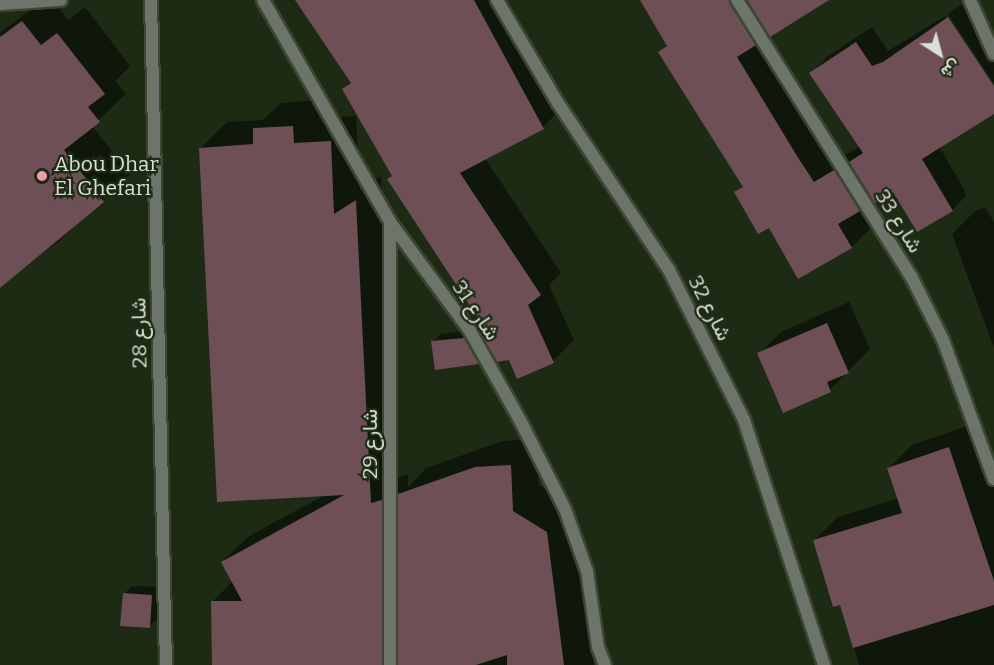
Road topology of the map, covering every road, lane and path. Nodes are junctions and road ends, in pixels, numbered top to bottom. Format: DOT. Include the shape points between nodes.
graph roads {
  1 [pos="61,0"];
  2 [pos="151,0"];
  3 [pos="263,0"];
  4 [pos="497,0"];
  5 [pos="737,0"];
  6 [pos="970,0"];
  7 [pos="0,4"];
  8 [pos="994,54"];
  9 [pos="390,222"];
  10 [pos="994,479"];
  11 [pos="598,646"];
  12 [pos="166,665"];
  13 [pos="390,665"];
  14 [pos="598,665"];
  15 [pos="605,665"];
  16 [pos="824,665"];
  1 -- 7 [label="street"];
  2 -- 12 [label="street, شارع 28"];
  3 -- 9 [label="street, شارع 31"];
  4 -- 16 [label="street, شارع 32" via="558,103 669,270 744,420"];
  5 -- 10 [label="street, شارع 33" via="911,276 943,340"];
  6 -- 8 [label="street"];
  9 -- 11 [label="street, شارع 31" via="470,331 565,509 587,571"];
  9 -- 13 [label="street, شارع 29"];
  11 -- 14 [label="street"];
  11 -- 15 [label="street, شارع 31"];
}
